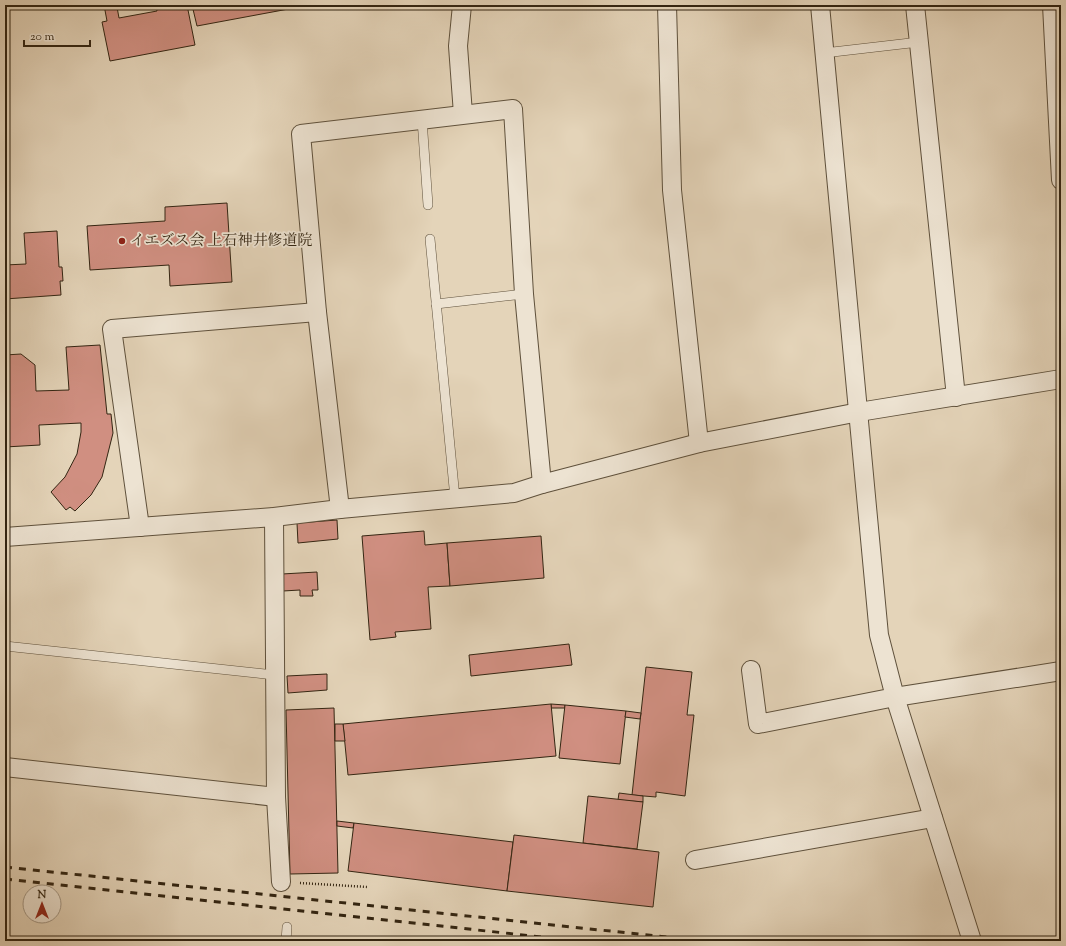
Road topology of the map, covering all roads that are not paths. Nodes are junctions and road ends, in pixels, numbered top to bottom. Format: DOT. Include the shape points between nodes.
graph roads {
  1 [pos="462,5"];
  2 [pos="667,5"];
  3 [pos="820,5"];
  4 [pos="915,5"];
  5 [pos="1052,5"];
  6 [pos="919,42"];
  7 [pos="824,53"];
  8 [pos="463,114"];
  9 [pos="422,119"];
  10 [pos="1061,180"];
  11 [pos="428,205"];
  12 [pos="430,239"];
  13 [pos="524,294"];
  14 [pos="436,304"];
  15 [pos="317,312"];
  16 [pos="1061,380"];
  17 [pos="956,397"];
  18 [pos="859,412"];
  19 [pos="699,442"];
  20 [pos="542,484"];
  21 [pos="455,498"];
  22 [pos="340,509"];
  23 [pos="274,517"];
  24 [pos="140,527"];
  25 [pos="5,537"];
  26 [pos="5,646"];
  27 [pos="751,670"];
  28 [pos="1061,670"];
  29 [pos="274,675"];
  30 [pos="895,697"];
  31 [pos="5,767"];
  32 [pos="276,797"];
  33 [pos="933,818"];
  34 [pos="694,860"];
  35 [pos="281,882"];
  36 [pos="287,927"];
  37 [pos="286,941"];
  38 [pos="972,941"];
  1 -- 8 [label="street" via="458,46"];
  2 -- 19 [label="street" via="672,190"];
  3 -- 7 [label="street"];
  4 -- 6 [label="street"];
  5 -- 10 [label="street"];
  6 -- 7 [label="lane"];
  6 -- 17 [label="street"];
  7 -- 18 [label="street"];
  8 -- 9 [label="street"];
  8 -- 13 [label="street" via="513,109"];
  9 -- 11 [label="lane"];
  9 -- 15 [label="street" via="301,134"];
  12 -- 14 [label="lane"];
  13 -- 14 [label="lane"];
  13 -- 20 [label="street"];
  14 -- 21 [label="lane"];
  15 -- 22 [label="street"];
  15 -- 24 [label="street" via="112,329"];
  16 -- 17 [label="street"];
  17 -- 18 [label="street"];
  18 -- 19 [label="street"];
  18 -- 30 [label="street" via="879,635"];
  19 -- 20 [label="street"];
  20 -- 21 [label="street" via="514,492"];
  21 -- 22 [label="street"];
  22 -- 23 [label="street"];
  23 -- 24 [label="street"];
  23 -- 29 [label="street"];
  24 -- 25 [label="street"];
  26 -- 29 [label="lane"];
  27 -- 30 [label="street" via="758,724"];
  28 -- 30 [label="street"];
  29 -- 32 [label="street"];
  30 -- 33 [label="street"];
  31 -- 32 [label="street"];
  32 -- 35 [label="street"];
  33 -- 34 [label="street"];
  33 -- 38 [label="street"];
  36 -- 37 [label="lane"];
}
